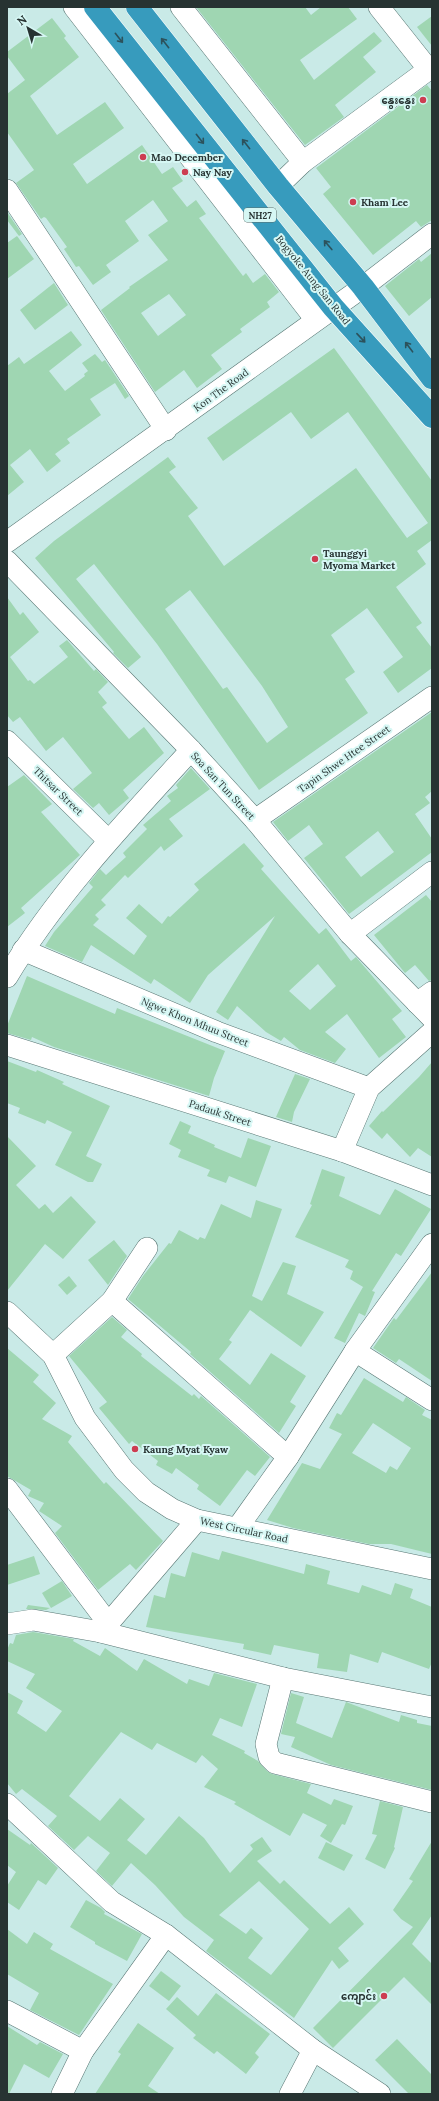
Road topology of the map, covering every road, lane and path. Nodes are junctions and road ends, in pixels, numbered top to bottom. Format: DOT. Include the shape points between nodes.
graph roads {
  1 [pos="74,7"];
  2 [pos="95,7"];
  3 [pos="137,7"];
  4 [pos="181,7"];
  5 [pos="379,7"];
  6 [pos="430,68"];
  7 [pos="303,162"];
  8 [pos="278,186"];
  9 [pos="7,190"];
  10 [pos="432,234"];
  11 [pos="363,287"];
  12 [pos="333,307"];
  13 [pos="316,320"];
  14 [pos="432,378"];
  15 [pos="432,417"];
  16 [pos="166,430"];
  17 [pos="7,542"];
  18 [pos="7,561"];
  19 [pos="432,697"];
  20 [pos="7,741"];
  21 [pos="191,750"];
  22 [pos="255,820"];
  23 [pos="108,840"];
  24 [pos="432,872"];
  25 [pos="350,934"];
  26 [pos="23,950"];
  27 [pos="7,977"];
  28 [pos="425,998"];
  29 [pos="432,1018"];
  30 [pos="432,1032"];
  31 [pos="7,1045"];
  32 [pos="369,1088"];
  33 [pos="342,1152"];
  34 [pos="432,1185"];
  35 [pos="432,1244"];
  36 [pos="148,1248"];
  37 [pos="112,1301"];
  38 [pos="7,1312"];
  39 [pos="356,1351"];
  40 [pos="53,1355"];
  41 [pos="432,1400"];
  42 [pos="288,1457"];
  43 [pos="7,1489"];
  44 [pos="197,1520"];
  45 [pos="238,1527"];
  46 [pos="432,1569"];
  47 [pos="7,1624"];
  48 [pos="105,1628"];
  49 [pos="282,1678"];
  50 [pos="432,1707"];
  51 [pos="432,1802"];
  52 [pos="7,1804"];
  53 [pos="166,1934"];
  54 [pos="7,2011"];
  55 [pos="313,2050"];
  56 [pos="83,2051"];
  57 [pos="62,2094"];
  58 [pos="290,2094"];
  59 [pos="380,2094"];
  1 -- 13 [label="street"];
  2 -- 12 [label="highway, Bogyoke Aung San Road / NH27, one-way"];
  8 -- 3 [label="highway, one-way"];
  4 -- 7 [label="street"];
  5 -- 6 [label="street"];
  6 -- 7 [label="street"];
  7 -- 8 [label="street"];
  11 -- 8 [label="highway, one-way"];
  9 -- 16 [label="street"];
  10 -- 11 [label="street, Kon The Road"];
  11 -- 12 [label="street, Kon The Road"];
  14 -- 11 [label="highway, one-way"];
  12 -- 13 [label="street, Kon The Road"];
  12 -- 15 [label="highway, Bogyoke Aung San Road / NH27, one-way"];
  13 -- 16 [label="street, Kon The Road"];
  16 -- 17 [label="street, Kon The Road"];
  18 -- 21 [label="street, Soa San Tun Street"];
  19 -- 22 [label="street, Tapin Shwe Htee Street"];
  20 -- 23 [label="street, Thitsar Street"];
  21 -- 22 [label="street, Soa San Tun Street"];
  21 -- 23 [label="street"];
  22 -- 25 [label="street, Soa San Tun Street"];
  23 -- 26 [label="street"];
  24 -- 25 [label="street"];
  25 -- 28 [label="street, Soa San Tun Street"];
  26 -- 27 [label="street"];
  26 -- 32 [label="street, Ngwe Khon Mhuu Street" via="217,1032"];
  28 -- 29 [label="street, Soa San Tun Street"];
  30 -- 32 [label="street"];
  31 -- 33 [label="street, Padauk Street"];
  32 -- 33 [label="street"];
  33 -- 34 [label="street, Padauk Street"];
  35 -- 39 [label="street"];
  36 -- 37 [label="street"];
  37 -- 40 [label="street"];
  37 -- 42 [label="street"];
  38 -- 40 [label="street, West Circular Road"];
  39 -- 41 [label="street"];
  39 -- 42 [label="street"];
  40 -- 44 [label="street, West Circular Road" via="85,1418 124,1470 146,1492 172,1509"];
  42 -- 45 [label="street"];
  43 -- 48 [label="street"];
  44 -- 45 [label="street, West Circular Road"];
  44 -- 48 [label="street"];
  45 -- 46 [label="street, West Circular Road"];
  47 -- 48 [label="street" via="34,1620"];
  48 -- 49 [label="street"];
  49 -- 50 [label="street"];
  49 -- 51 [label="street" via="266,1744 268,1757 275,1763"];
  52 -- 53 [label="street" via="112,1902"];
  53 -- 55 [label="street"];
  53 -- 56 [label="street"];
  54 -- 56 [label="street"];
  55 -- 58 [label="street"];
  55 -- 59 [label="street"];
  56 -- 57 [label="street"];
}
